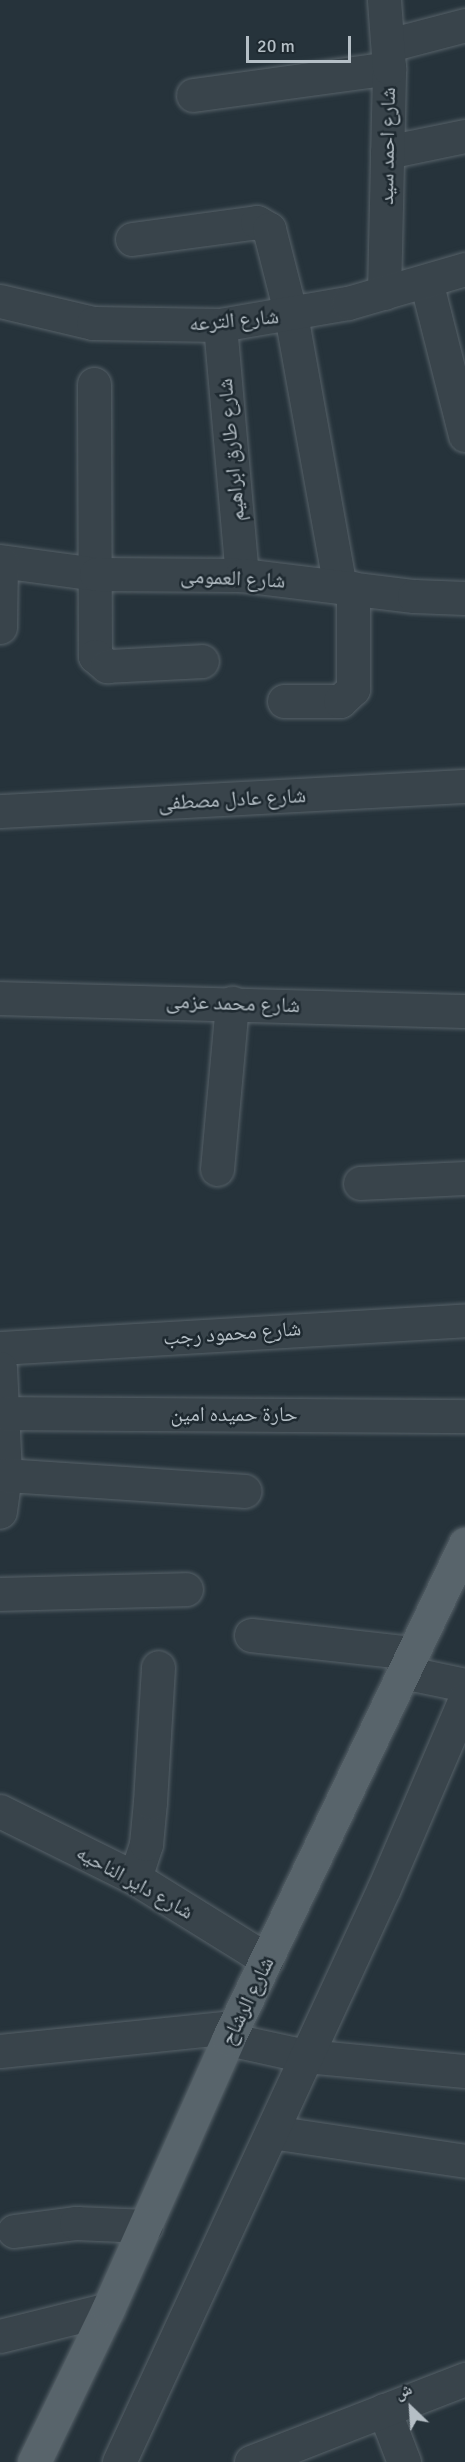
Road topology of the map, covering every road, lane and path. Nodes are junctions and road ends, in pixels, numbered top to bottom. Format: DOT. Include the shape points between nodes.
graph roads {
  1 [pos="384,0"];
  2 [pos="465,25"];
  3 [pos="389,57"];
  4 [pos="193,95"];
  5 [pos="465,136"];
  6 [pos="387,152"];
  7 [pos="132,239"];
  8 [pos="465,269"];
  9 [pos="426,282"];
  10 [pos="384,293"];
  11 [pos="0,301"];
  12 [pos="291,315"];
  13 [pos="220,325"];
  14 [pos="94,384"];
  15 [pos="465,435"];
  16 [pos="0,562"];
  17 [pos="96,574"];
  18 [pos="242,575"];
  19 [pos="346,587"];
  20 [pos="465,597"];
  21 [pos="0,627"];
  22 [pos="202,661"];
  23 [pos="284,701"];
  24 [pos="465,786"];
  25 [pos="0,812"];
  26 [pos="0,998"];
  27 [pos="232,1003"];
  28 [pos="465,1011"];
  29 [pos="217,1169"];
  30 [pos="465,1178"];
  31 [pos="360,1184"];
  32 [pos="465,1320"];
  33 [pos="0,1348"];
  34 [pos="0,1368"];
  35 [pos="3,1413"];
  36 [pos="465,1416"];
  37 [pos="5,1475"];
  38 [pos="244,1491"];
  39 [pos="0,1512"];
  40 [pos="465,1544"];
  41 [pos="186,1589"];
  42 [pos="0,1594"];
  43 [pos="251,1635"];
  44 [pos="407,1662"];
  45 [pos="158,1667"];
  46 [pos="465,1685"];
  47 [pos="465,1699"];
  48 [pos="0,1811"];
  49 [pos="135,1878"];
  50 [pos="267,1960"];
  51 [pos="231,2033"];
  52 [pos="0,2051"];
  53 [pos="306,2056"];
  54 [pos="465,2071"];
  55 [pos="272,2132"];
  56 [pos="465,2161"];
  57 [pos="146,2226"];
  58 [pos="14,2231"];
  59 [pos="108,2309"];
  60 [pos="0,2336"];
  61 [pos="465,2379"];
  62 [pos="384,2410"];
  63 [pos="306,2452"];
  64 [pos="34,2462"];
  65 [pos="119,2462"];
  66 [pos="251,2462"];
  67 [pos="404,2462"];
  1 -- 3 [label="street, شارع احمد سيد"];
  2 -- 3 [label="street"];
  3 -- 4 [label="street"];
  3 -- 6 [label="street, شارع احمد سيد"];
  5 -- 6 [label="street"];
  6 -- 10 [label="street, شارع احمد سيد"];
  7 -- 12 [label="street" via="264,224 272,234"];
  8 -- 9 [label="street, شارع الترعه"];
  9 -- 10 [label="street, شارع الترعه"];
  9 -- 15 [label="street"];
  10 -- 12 [label="street, شارع الترعه"];
  11 -- 13 [label="street, شارع الترعه" via="93,323"];
  12 -- 13 [label="street, شارع الترعه"];
  12 -- 19 [label="street"];
  13 -- 18 [label="street, شارع طارق ابراهيم"];
  14 -- 17 [label="street"];
  16 -- 17 [label="street, شارع العمومى"];
  16 -- 21 [label="street"];
  17 -- 18 [label="street, شارع العمومى"];
  17 -- 22 [label="street" via="98,660 107,666"];
  18 -- 19 [label="street, شارع العمومى"];
  19 -- 20 [label="street, شارع العمومى" via="414,596"];
  19 -- 23 [label="street" via="353,689 340,701"];
  24 -- 25 [label="street, شارع عادل مصطفى"];
  26 -- 27 [label="street, شارع محمد عزمى"];
  27 -- 28 [label="street, شارع محمد عزمى"];
  27 -- 29 [label="street"];
  30 -- 31 [label="street"];
  32 -- 33 [label="street, شارع محمود رجب"];
  34 -- 35 [label="street"];
  35 -- 36 [label="street, حارة حميده امين"];
  35 -- 37 [label="street"];
  37 -- 38 [label="street"];
  37 -- 39 [label="street"];
  40 -- 44 [label="main road, شارع الرشاح"];
  41 -- 42 [label="street"];
  43 -- 44 [label="street"];
  44 -- 46 [label="street"];
  44 -- 50 [label="main road, شارع الرشاح"];
  45 -- 49 [label="street" via="146,1844"];
  47 -- 53 [label="street"];
  48 -- 49 [label="street, شارع داير الناحيه"];
  49 -- 50 [label="street, شارع داير الناحيه"];
  50 -- 51 [label="main road, شارع الرشاح"];
  51 -- 52 [label="street"];
  51 -- 53 [label="street"];
  51 -- 57 [label="main road, شارع الرشاح"];
  53 -- 54 [label="street"];
  53 -- 55 [label="street"];
  55 -- 56 [label="street"];
  55 -- 65 [label="street"];
  57 -- 58 [label="street" via="76,2223"];
  57 -- 59 [label="main road, شارع الرشاح"];
  59 -- 60 [label="street"];
  59 -- 64 [label="main road, شارع الرشاح"];
  61 -- 62 [label="street"];
  62 -- 63 [label="street"];
  62 -- 67 [label="street"];
  63 -- 66 [label="street"];
}
